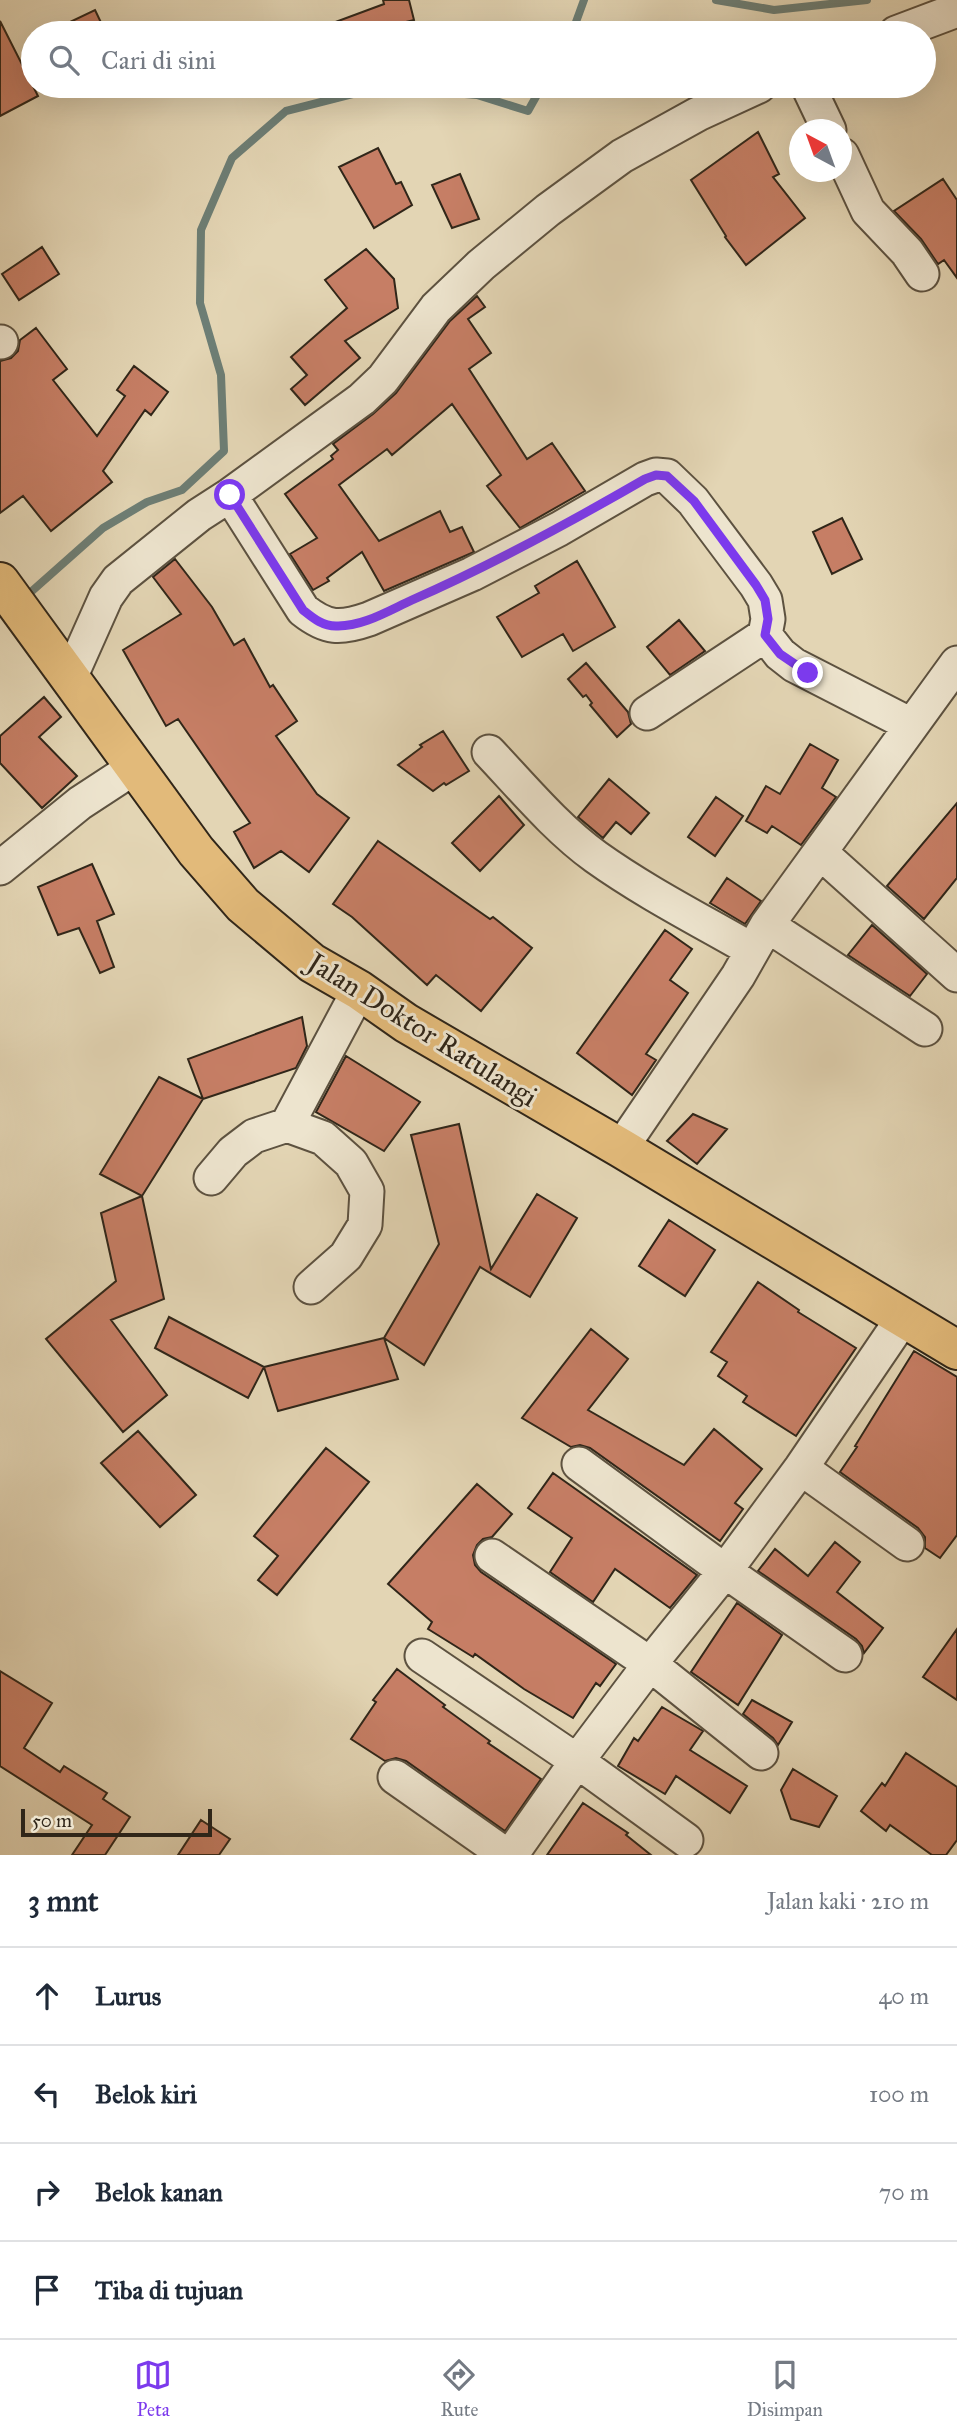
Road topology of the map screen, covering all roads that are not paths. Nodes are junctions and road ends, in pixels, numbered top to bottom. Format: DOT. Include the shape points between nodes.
graph roads {
  1 [pos="957,10"];
  2 [pos="928,21"];
  3 [pos="733,98"];
  4 [pos="814,98"];
  5 [pos="824,119"];
  6 [pos="852,177"];
  7 [pos="922,274"];
  8 [pos="230,495"];
  9 [pos="0,582"];
  10 [pos="765,635"];
  11 [pos="957,663"];
  12 [pos="69,680"];
  13 [pos="647,713"];
  14 [pos="911,725"];
  15 [pos="489,752"];
  16 [pos="135,767"];
  17 [pos="821,853"];
  18 [pos="0,869"];
  19 [pos="760,937"];
  20 [pos="957,975"];
  21 [pos="359,990"];
  22 [pos="925,1029"];
  23 [pos="287,1125"];
  24 [pos="621,1148"];
  25 [pos="211,1178"];
  26 [pos="310,1287"];
  27 [pos="903,1318"];
  28 [pos="957,1350"];
  29 [pos="579,1464"];
  30 [pos="800,1468"];
  31 [pos="907,1544"];
  32 [pos="492,1556"];
  33 [pos="725,1571"];
  34 [pos="845,1655"];
  35 [pos="422,1656"];
  36 [pos="650,1664"];
  37 [pos="761,1753"];
  38 [pos="577,1761"];
  39 [pos="395,1777"];
  40 [pos="686,1840"];
  41 [pos="509,1855"];
  1 -- 2 [label="street"];
  3 -- 8 [label="street" via="622,156 548,210 458,286 362,399"];
  4 -- 5 [label="street"];
  6 -- 7 [label="street" via="868,211"];
  8 -- 10 [label="street" via="303,610 319,623 334,626 369,619 472,574 645,479 667,476 694,501 756,585 765,600"];
  8 -- 12 [label="street" via="118,580"];
  9 -- 12 [label="highway, Jalan Doktor Ratulangi"];
  10 -- 13 [label="street"];
  10 -- 14 [label="street" via="794,665"];
  11 -- 14 [label="street"];
  12 -- 16 [label="highway, Jalan Doktor Ratulangi"];
  14 -- 17 [label="street"];
  15 -- 19 [label="street" via="594,856 632,881"];
  16 -- 18 [label="street" via="80,803"];
  16 -- 21 [label="highway, Jalan Doktor Ratulangi" via="196,851 243,905 312,963"];
  17 -- 19 [label="street"];
  17 -- 20 [label="street"];
  19 -- 22 [label="street"];
  19 -- 24 [label="street"];
  21 -- 23 [label="street"];
  21 -- 24 [label="highway, Jalan Doktor Ratulangi" via="406,1023"];
  23 -- 25 [label="street" via="254,1136"];
  23 -- 26 [label="street" via="323,1138 351,1163 367,1191 365,1225 346,1256"];
  24 -- 27 [label="highway, Jalan Doktor Ratulangi"];
  27 -- 28 [label="highway, Jalan Doktor Ratulangi"];
  27 -- 30 [label="street"];
  29 -- 33 [label="street"];
  30 -- 31 [label="street"];
  30 -- 33 [label="street"];
  32 -- 36 [label="street"];
  33 -- 34 [label="street"];
  33 -- 36 [label="street"];
  35 -- 38 [label="street"];
  36 -- 37 [label="street"];
  36 -- 38 [label="street"];
  38 -- 40 [label="street"];
  38 -- 41 [label="street"];
  39 -- 41 [label="street"];
}
